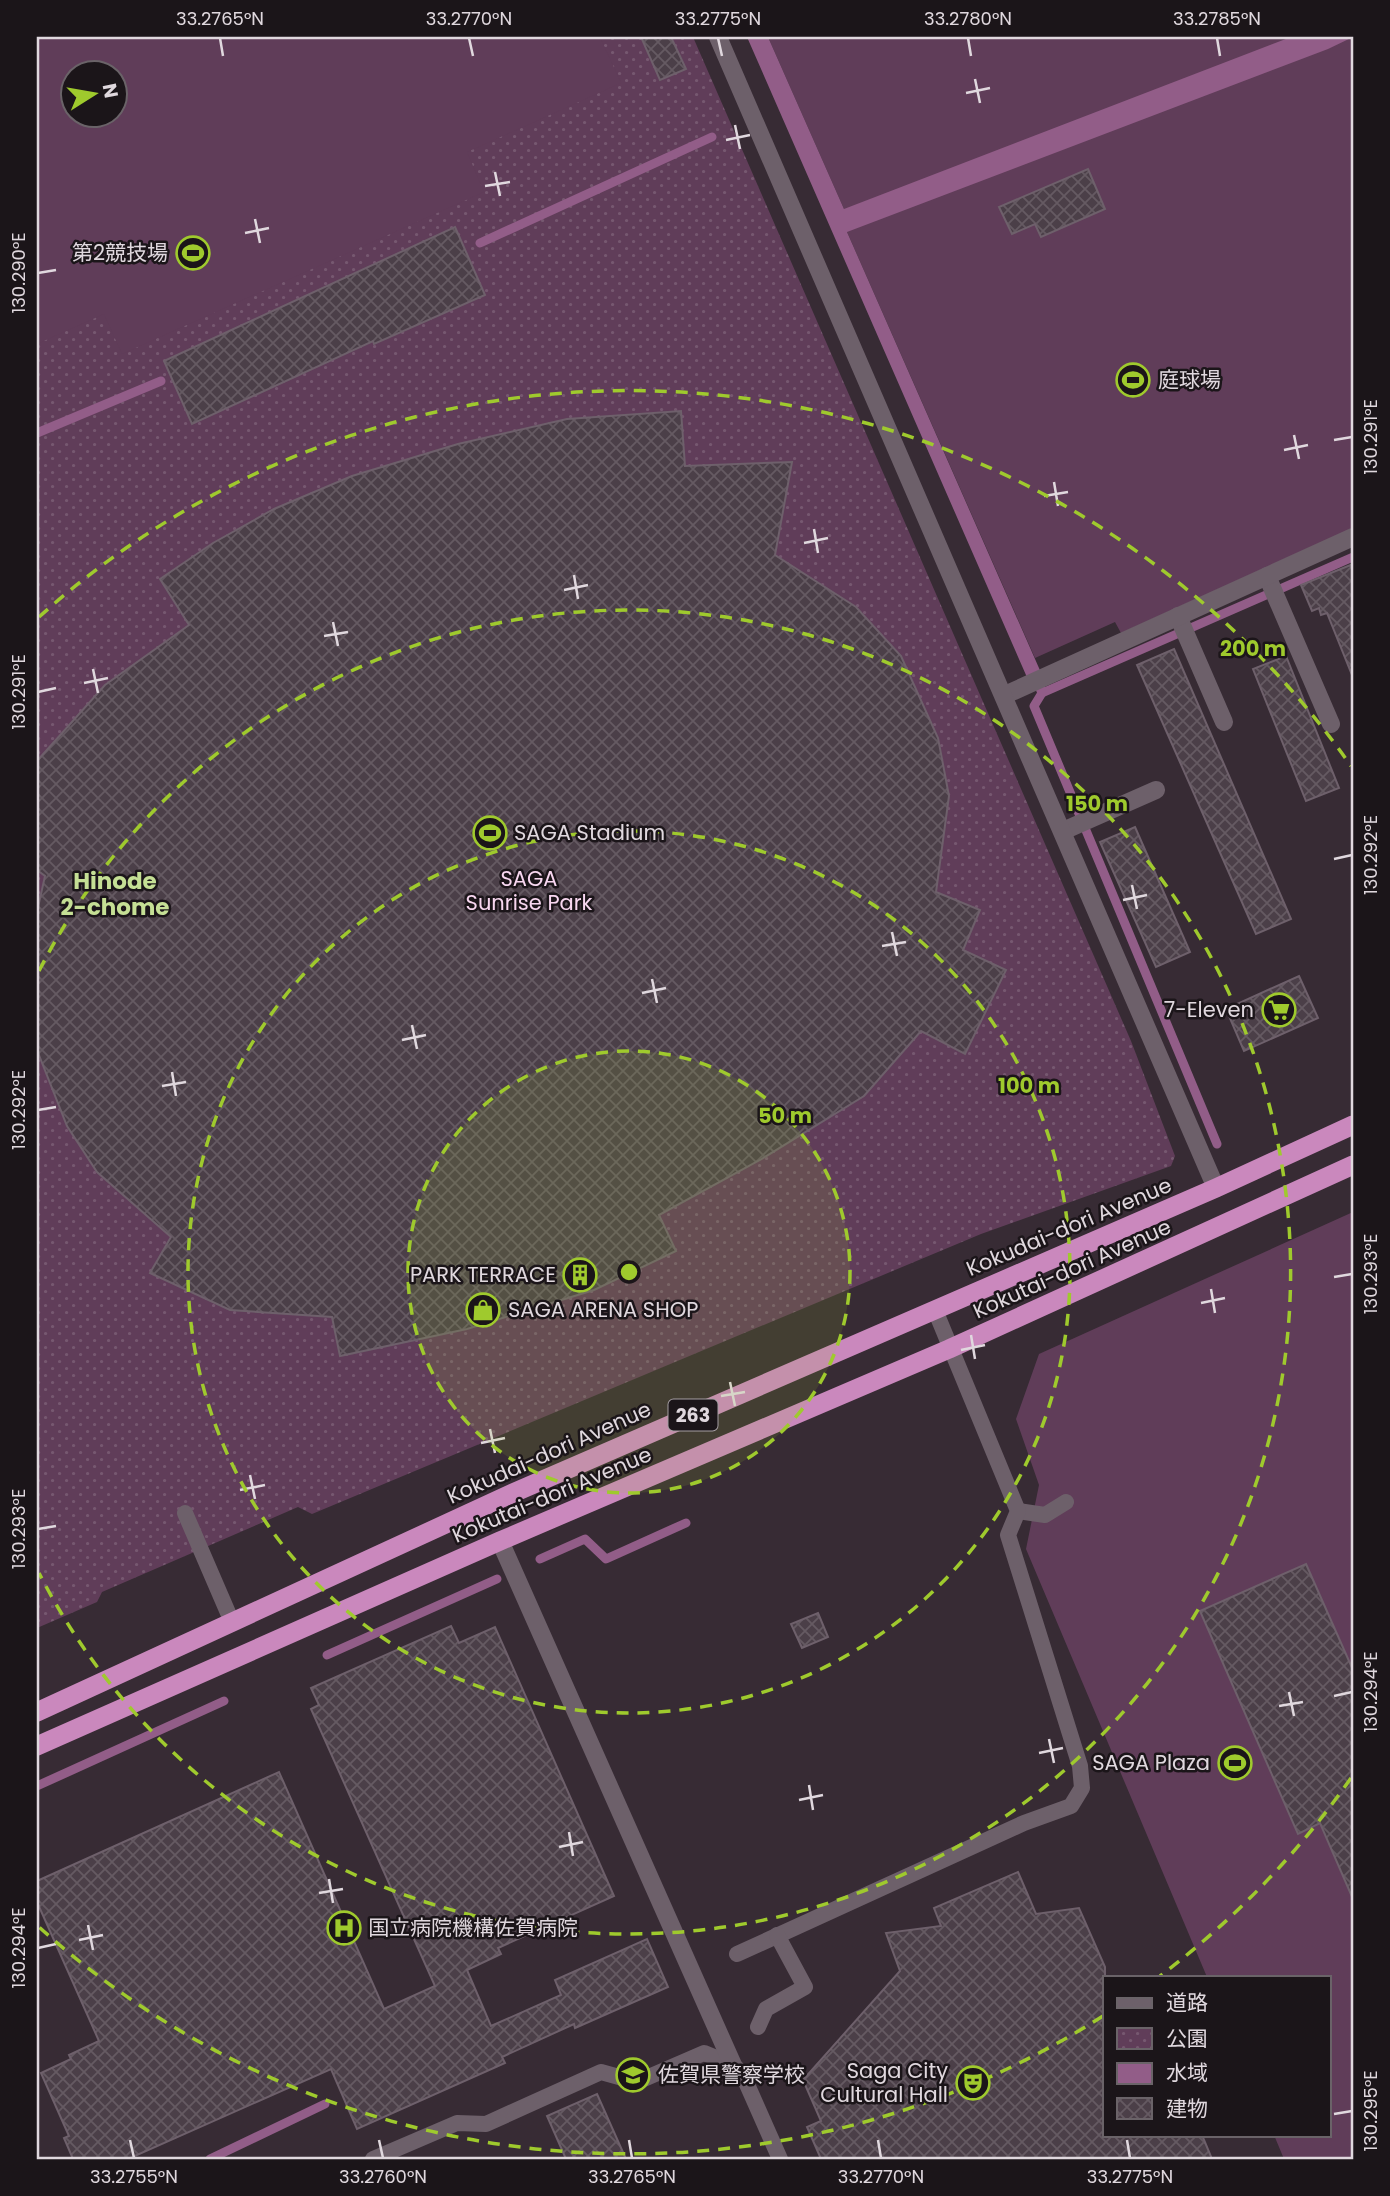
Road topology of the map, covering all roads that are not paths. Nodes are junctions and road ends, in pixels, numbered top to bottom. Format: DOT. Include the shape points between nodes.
graph roads {
  1 [pos="718,37"];
  2 [pos="1353,537"];
  3 [pos="1268,576"];
  4 [pos="1178,617"];
  5 [pos="1005,695"];
  6 [pos="1224,722"];
  7 [pos="1331,724"];
  8 [pos="1156,790"];
  9 [pos="1063,831"];
  10 [pos="1353,1125"];
  11 [pos="1353,1164"];
  12 [pos="1216,1188"];
  13 [pos="935,1310"];
  14 [pos="949,1349"];
  15 [pos="1066,1502"];
  16 [pos="1018,1511"];
  17 [pos="185,1513"];
  18 [pos="500,1541"];
  19 [pos="232,1622"];
  20 [pos="37,1712"];
  21 [pos="37,1746"];
  22 [pos="778,1935"];
  23 [pos="737,1954"];
  24 [pos="758,2027"];
  25 [pos="733,2065"];
  26 [pos="373,2159"];
  27 [pos="780,2159"];
  1 -- 5 [label="street"];
  2 -- 3 [label="street"];
  3 -- 4 [label="street"];
  3 -- 7 [label="street"];
  4 -- 5 [label="street"];
  4 -- 6 [label="street"];
  5 -- 9 [label="street"];
  8 -- 9 [label="street"];
  9 -- 12 [label="street"];
  10 -- 12 [label="highway, Kokudai-dori Avenue / 263"];
  11 -- 14 [label="highway, Kokutai-dori Avenue / 263"];
  12 -- 13 [label="highway, Kokudai-dori Avenue / 263"];
  13 -- 14 [label="lane"];
  13 -- 19 [label="highway, Kokudai-dori Avenue / 263" via="513,1493"];
  14 -- 16 [label="lane"];
  14 -- 18 [label="highway, Kokutai-dori Avenue / 263"];
  15 -- 16 [label="lane" via="1045,1516"];
  16 -- 22 [label="lane" via="1008,1535 1080,1766 1082,1788 1071,1806"];
  17 -- 19 [label="lane"];
  18 -- 21 [label="highway, Kokutai-dori Avenue / 263"];
  18 -- 25 [label="street"];
  19 -- 20 [label="highway, Kokudai-dori Avenue / 263"];
  22 -- 23 [label="lane"];
  22 -- 24 [label="lane" via="805,1987 766,2009"];
  25 -- 26 [label="lane" via="704,2053 637,2082 601,2072 486,2124 457,2123"];
  25 -- 27 [label="lane" via="742,2073"];
}
